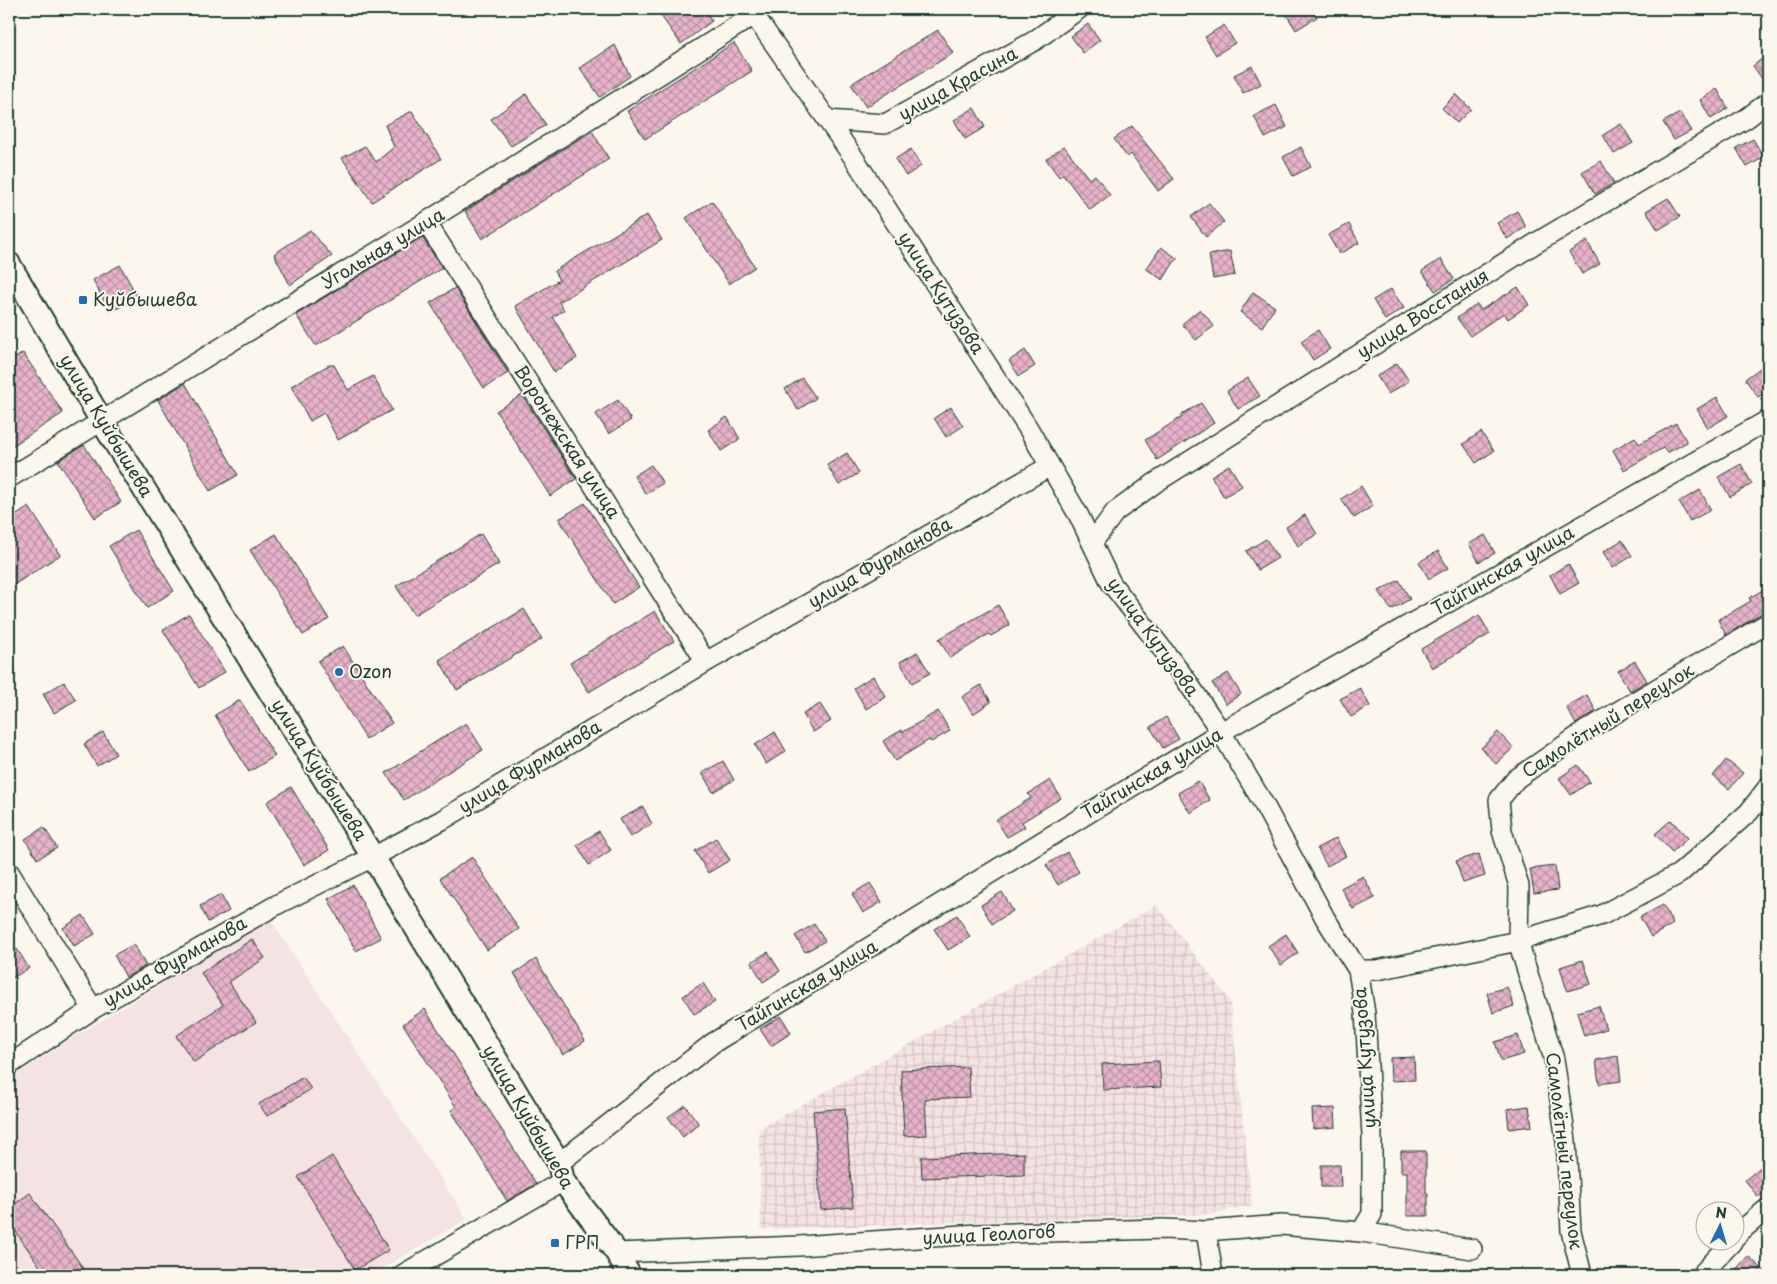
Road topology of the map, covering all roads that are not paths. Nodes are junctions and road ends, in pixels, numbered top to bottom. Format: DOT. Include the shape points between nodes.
graph roads {
  1 [pos="1079,9"];
  2 [pos="753,12"];
  3 [pos="1768,102"];
  4 [pos="827,120"];
  5 [pos="426,222"];
  6 [pos="9,264"];
  7 [pos="101,420"];
  8 [pos="1768,420"];
  9 [pos="1050,466"];
  10 [pos="9,478"];
  11 [pos="1114,512"];
  12 [pos="1079,516"];
  13 [pos="1092,543"];
  14 [pos="1768,623"];
  15 [pos="706,662"];
  16 [pos="1221,732"];
  17 [pos="1768,788"];
  18 [pos="373,857"];
  19 [pos="9,872"];
  20 [pos="1518,940"];
  21 [pos="1358,970"];
  22 [pos="93,1009"];
  23 [pos="9,1065"];
  24 [pos="561,1172"];
  25 [pos="1768,1208"];
  26 [pos="1744,1228"];
  27 [pos="1206,1231"];
  28 [pos="1361,1232"];
  29 [pos="1472,1249"];
  30 [pos="1723,1252"];
  31 [pos="617,1253"];
  32 [pos="402,1275"];
  33 [pos="629,1275"];
  34 [pos="1213,1275"];
  35 [pos="1582,1275"];
  36 [pos="1701,1275"];
  1 -- 4 [label="street, улица Красина" via="1034,41 885,124"];
  2 -- 4 [label="street, улица Кутузова"];
  2 -- 5 [label="street, Угольная улица"];
  3 -- 11 [label="street, улица Восстания" via="1747,118 1412,320 1155,482"];
  4 -- 9 [label="street, улица Кутузова" via="939,289"];
  5 -- 7 [label="street, Угольная улица"];
  5 -- 15 [label="street, Воронежская улица"];
  6 -- 7 [label="street, улица Куйбышева"];
  7 -- 10 [label="street, Угольная улица"];
  7 -- 18 [label="street, улица Куйбышева"];
  8 -- 16 [label="street, Тайгинская улица"];
  9 -- 12 [label="street, улица Кутузова"];
  9 -- 15 [label="street, улица Фурманова"];
  11 -- 12 [label="street"];
  11 -- 13 [label="street, улица Восстания"];
  12 -- 13 [label="street, улица Кутузова"];
  13 -- 16 [label="street, улица Кутузова" via="1111,583 1184,677"];
  14 -- 20 [label="street, Самолётный переулок" via="1585,731 1516,779 1499,800 1502,831 1519,886"];
  15 -- 18 [label="street, улица Фурманова" via="442,820"];
  16 -- 21 [label="street, улица Кутузова" via="1325,918"];
  16 -- 24 [label="street, Тайгинская улица" via="713,1043"];
  17 -- 20 [label="street" via="1749,812 1679,874 1602,915"];
  18 -- 22 [label="street, улица Фурманова" via="280,902"];
  18 -- 24 [label="street, улица Куйбышева"];
  19 -- 22 [label="street"];
  20 -- 21 [label="street" via="1377,970"];
  20 -- 35 [label="street, Самолётный переулок" via="1554,1059 1566,1141 1571,1231"];
  21 -- 28 [label="street, улица Кутузова" via="1366,1012 1372,1136 1372,1214"];
  22 -- 23 [label="street, улица Фурманова"];
  24 -- 31 [label="street, улица Куйбышева"];
  24 -- 32 [label="street, Тайгинская улица"];
  25 -- 26 [label="street"];
  27 -- 28 [label="street, улица Геологов" via="1280,1225"];
  27 -- 31 [label="street, улица Геологов" via="1163,1229 977,1234 799,1246"];
  27 -- 34 [label="street"];
  28 -- 29 [label="street, улица Геологов"];
  30 -- 36 [label="street"];
  31 -- 33 [label="street, улица Куйбышева"];
}
